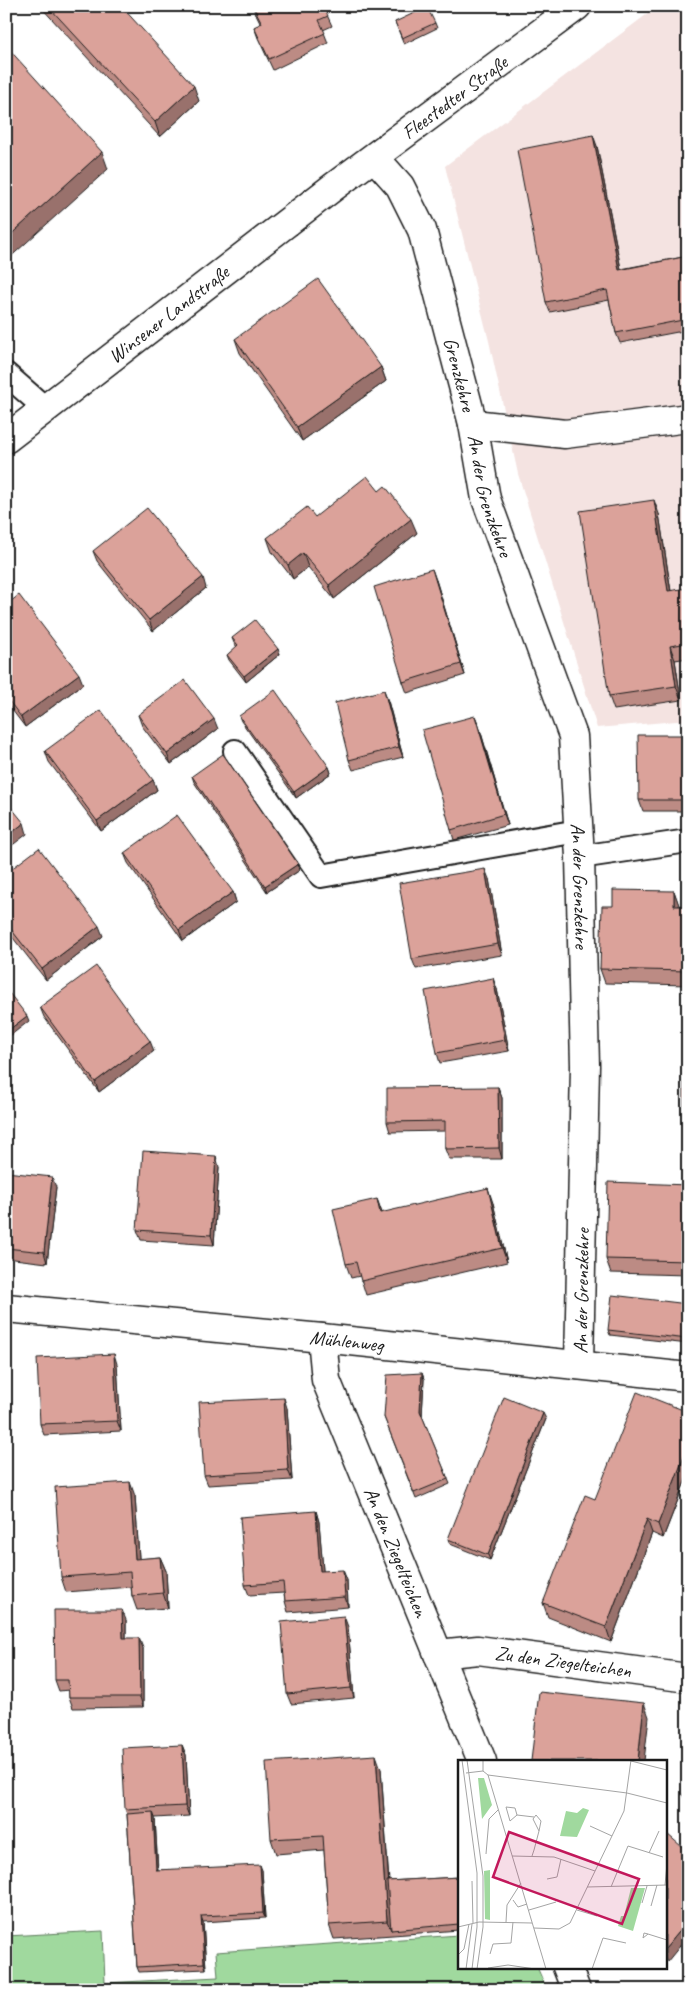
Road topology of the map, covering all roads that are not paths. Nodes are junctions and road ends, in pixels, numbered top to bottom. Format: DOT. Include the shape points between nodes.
graph roads {
  1 [pos="578,6"];
  2 [pos="374,158"];
  3 [pos="332,188"];
  4 [pos="6,374"];
  5 [pos="46,409"];
  6 [pos="688,418"];
  7 [pos="473,424"];
  8 [pos="6,439"];
  9 [pos="235,751"];
  10 [pos="578,830"];
  11 [pos="688,841"];
  12 [pos="580,858"];
  13 [pos="6,1308"];
  14 [pos="322,1338"];
  15 [pos="580,1364"];
  16 [pos="688,1376"];
  17 [pos="438,1654"];
  18 [pos="688,1678"];
  19 [pos="482,1760"];
  20 [pos="566,1968"];
  21 [pos="576,1990"];
  1 -- 2 [label="street, Fleestedter Straße"];
  2 -- 3 [label="street, Fleestedter Straße"];
  2 -- 7 [label="street, Grenzkehre" via="400,186 422,230"];
  3 -- 5 [label="street, Winsener Landstraße"];
  4 -- 5 [label="lane"];
  5 -- 8 [label="street, Winsener Landstraße"];
  6 -- 7 [label="street, Grenzkehre" via="565,434"];
  7 -- 10 [label="street, An der Grenzkehre" via="486,499 572,736"];
  9 -- 10 [label="lane" via="321,876"];
  10 -- 12 [label="street, An der Grenzkehre"];
  11 -- 12 [label="lane"];
  12 -- 15 [label="street, An der Grenzkehre" via="585,1066"];
  13 -- 14 [label="street, Mühlenweg"];
  14 -- 15 [label="street, Mühlenweg"];
  14 -- 17 [label="street, An den Ziegelteichen" via="326,1380"];
  15 -- 16 [label="street, Mühlenweg"];
  17 -- 18 [label="street, Zu den Ziegelteichen" via="478,1650"];
  17 -- 19 [label="street, An den Ziegelteichen"];
  20 -- 21 [label="street"];
}
